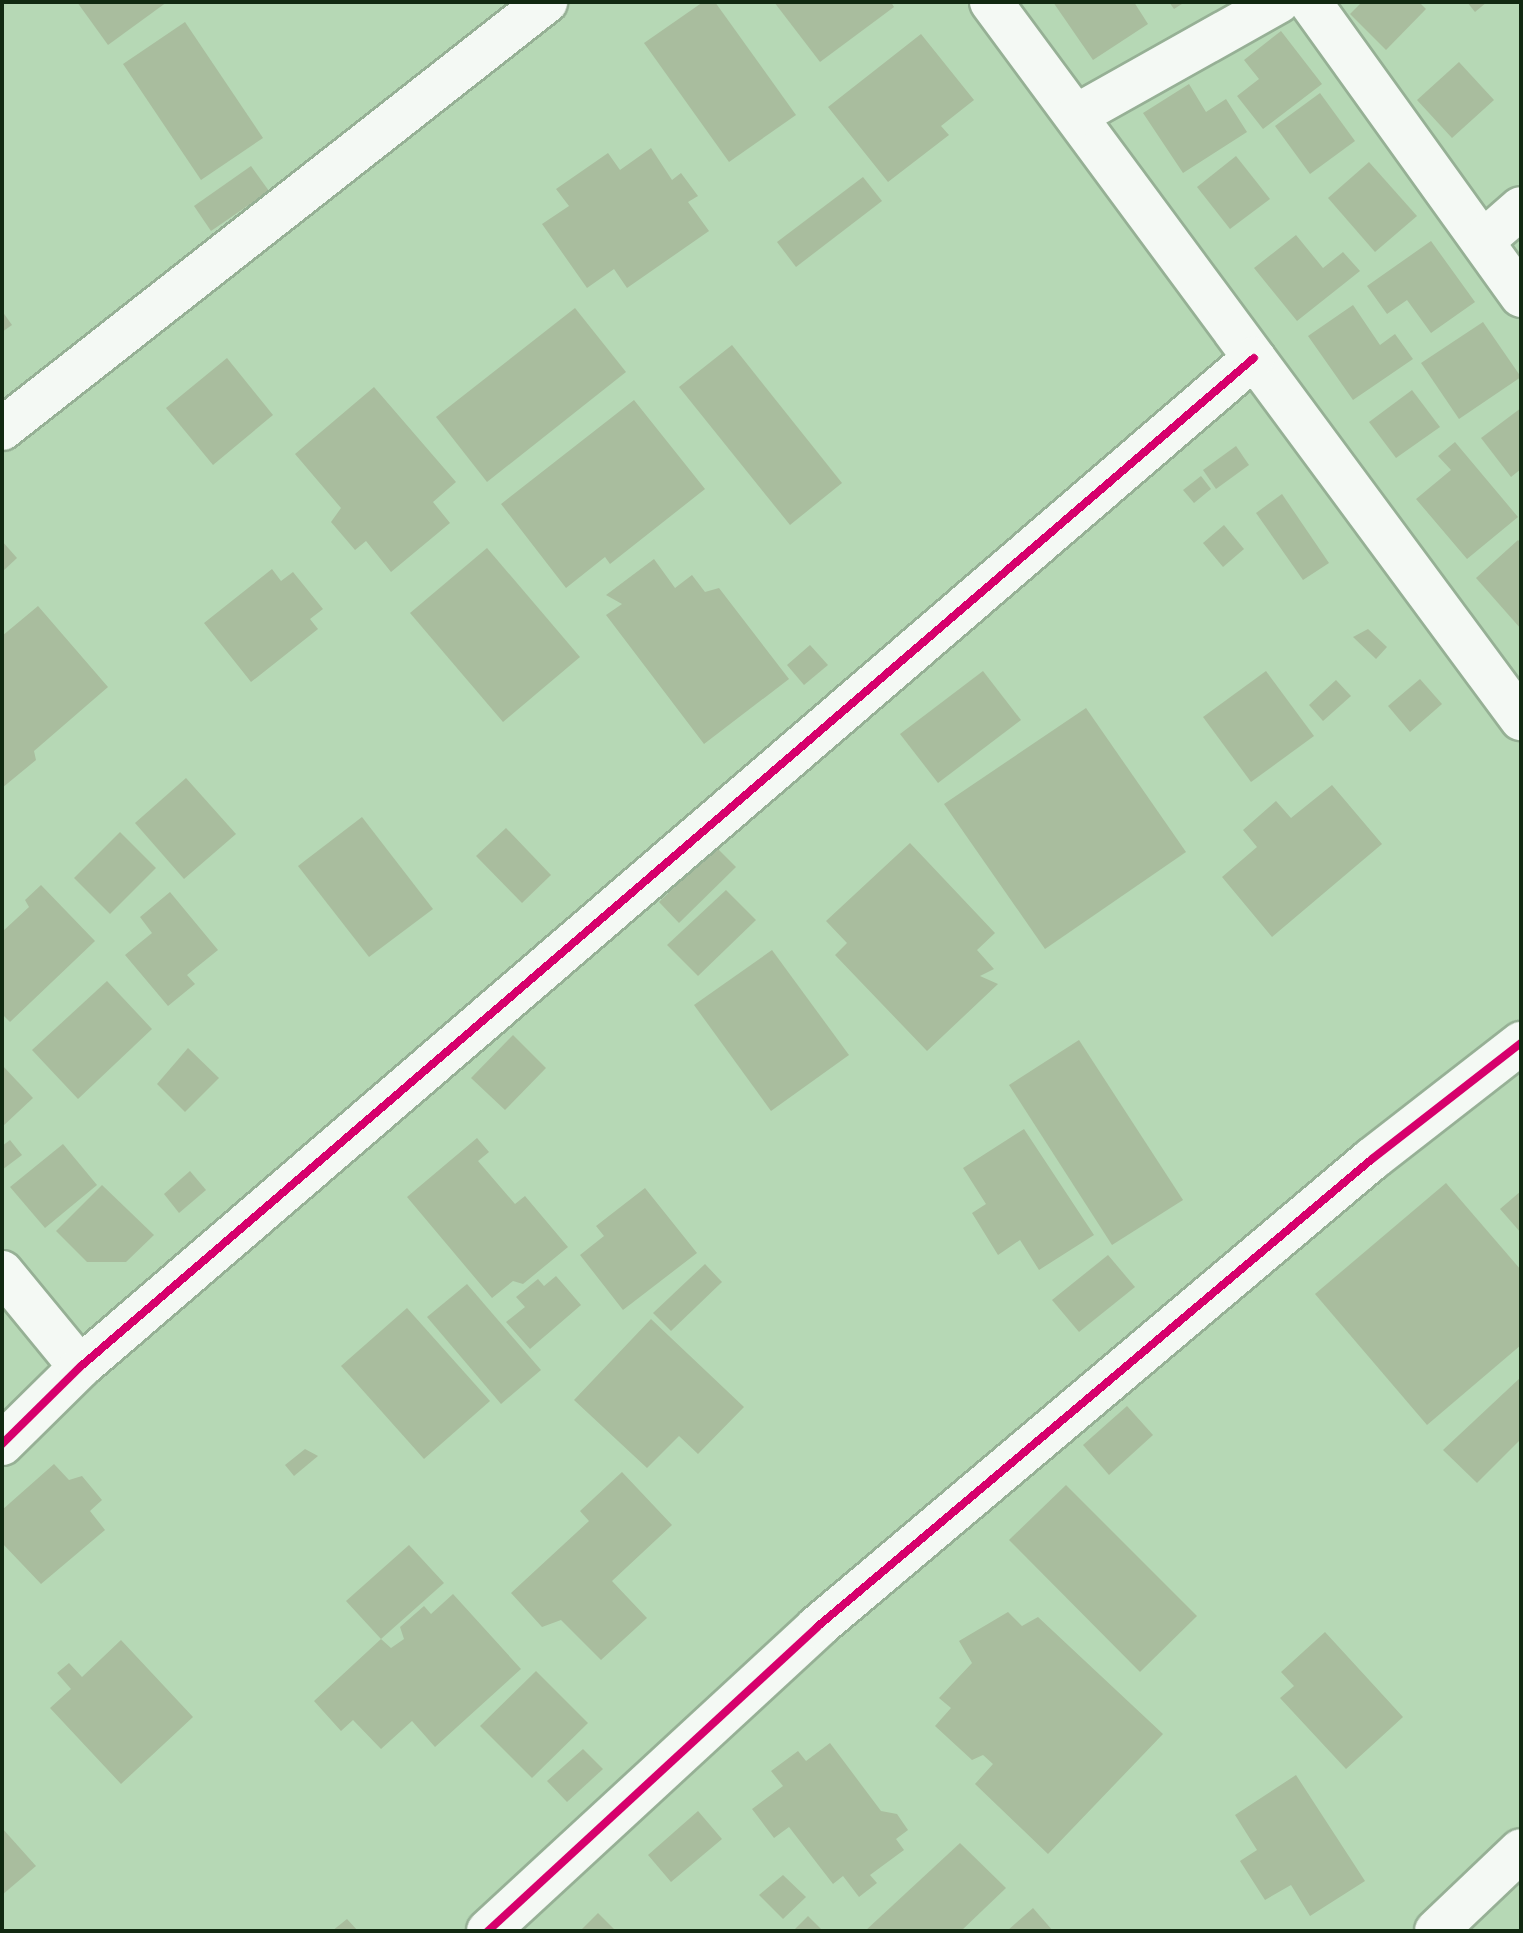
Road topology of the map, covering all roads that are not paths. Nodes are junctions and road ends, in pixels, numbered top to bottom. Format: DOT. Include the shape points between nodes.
graph roads {
  1 [pos="546,2"];
  2 [pos="991,2"];
  3 [pos="1278,2"];
  4 [pos="1310,2"];
  5 [pos="1077,115"];
  6 [pos="1521,208"];
  7 [pos="1483,241"];
  8 [pos="1521,296"];
  9 [pos="1254,358"];
  10 [pos="2,429"];
  11 [pos="1521,719"];
  12 [pos="1521,1043"];
  13 [pos="2,1272"];
  14 [pos="80,1367"];
  15 [pos="2,1444"];
  16 [pos="1521,1850"];
  17 [pos="488,1931"];
  18 [pos="1436,1931"];
  1 -- 10 [label="street"];
  2 -- 5 [label="street"];
  3 -- 5 [label="street"];
  4 -- 7 [label="street"];
  5 -- 9 [label="street"];
  6 -- 7 [label="street"];
  7 -- 8 [label="street"];
  9 -- 11 [label="street"];
  9 -- 14 [label="street"];
  12 -- 17 [label="street" via="1372,1159 817,1627"];
  13 -- 14 [label="street"];
  14 -- 15 [label="street"];
  16 -- 18 [label="street"];
}
